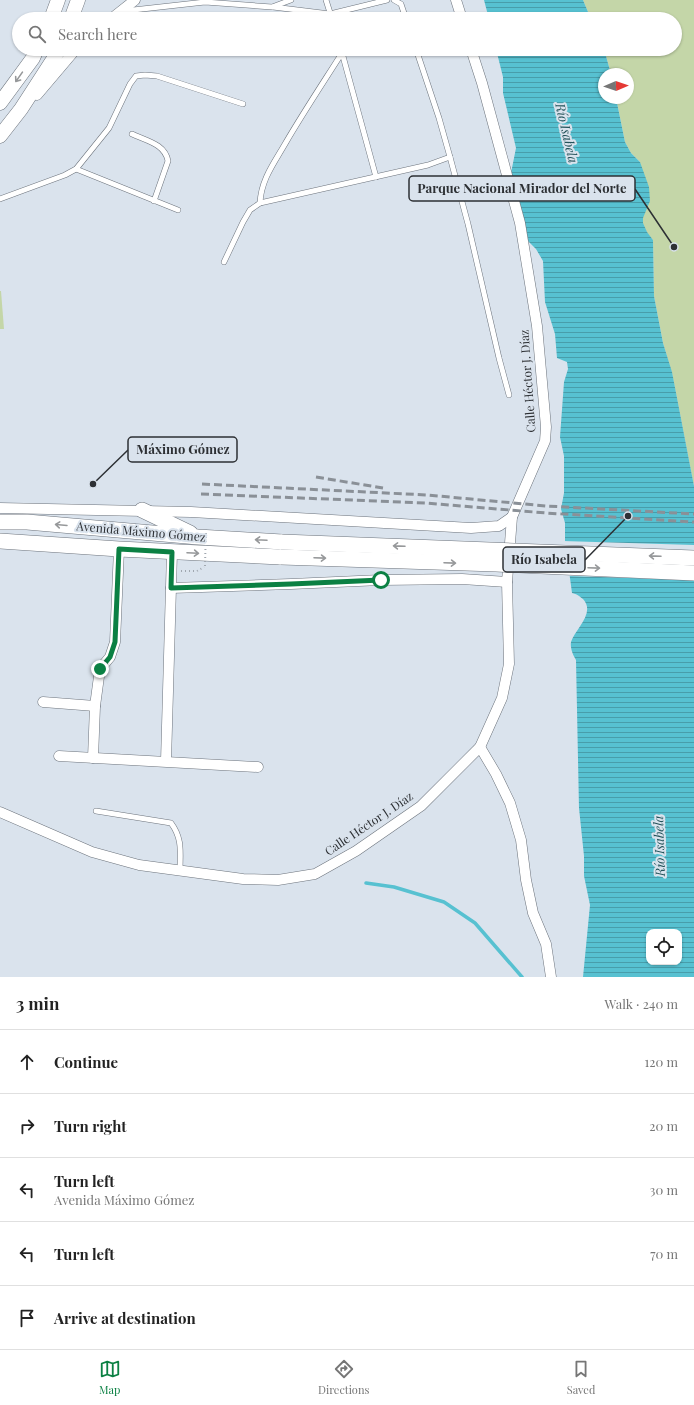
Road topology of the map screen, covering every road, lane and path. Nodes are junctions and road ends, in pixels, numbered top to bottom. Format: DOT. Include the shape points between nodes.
graph roads {
  1 [pos="58,0"];
  2 [pos="78,0"];
  3 [pos="135,0"];
  4 [pos="291,0"];
  5 [pos="326,0"];
  6 [pos="388,0"];
  7 [pos="394,0"];
  8 [pos="456,0"];
  9 [pos="272,7"];
  10 [pos="123,11"];
  11 [pos="54,12"];
  12 [pos="74,12"];
  13 [pos="302,12"];
  14 [pos="330,12"];
  15 [pos="348,12"];
  16 [pos="404,12"];
  17 [pos="460,12"];
  18 [pos="34,56"];
  19 [pos="55,56"];
  20 [pos="70,56"];
  21 [pos="338,56"];
  22 [pos="342,56"];
  23 [pos="418,56"];
  24 [pos="473,56"];
  25 [pos="0,103"];
  26 [pos="243,104"];
  27 [pos="132,134"];
  28 [pos="0,135"];
  29 [pos="450,157"];
  30 [pos="76,169"];
  31 [pos="376,177"];
  32 [pos="0,199"];
  33 [pos="154,201"];
  34 [pos="260,203"];
  35 [pos="178,210"];
  36 [pos="224,262"];
  37 [pos="509,395"];
  38 [pos="0,508"];
  39 [pos="142,510"];
  40 [pos="512,516"];
  41 [pos="0,522"];
  42 [pos="202,533"];
  43 [pos="0,541"];
  44 [pos="119,549"];
  45 [pos="172,552"];
  46 [pos="694,558"];
  47 [pos="172,570"];
  48 [pos="694,573"];
  49 [pos="507,582"];
  50 [pos="171,588"];
  51 [pos="42,702"];
  52 [pos="95,706"];
  53 [pos="480,747"];
  54 [pos="59,756"];
  55 [pos="93,758"];
  56 [pos="166,762"];
  57 [pos="258,767"];
  58 [pos="96,811"];
  59 [pos="0,812"];
  60 [pos="180,871"];
  61 [pos="551,977"];
  1 -- 11 [label="main road"];
  2 -- 12 [label="main road"];
  3 -- 10 [label="street"];
  4 -- 9 [label="lane"];
  5 -- 14 [label="lane"];
  6 -- 15 [label="lane"];
  7 -- 16 [label="lane" via="401,4"];
  8 -- 17 [label="street"];
  9 -- 10 [label="lane" via="205,2"];
  9 -- 13 [label="lane"];
  18 -- 25 [label="main road, one-way"];
  19 -- 28 [label="main road"];
  20 -- 28 [label="street" via="26,110"];
  21 -- 34 [label="lane" via="266,177"];
  22 -- 31 [label="lane"];
  23 -- 29 [label="lane"];
  24 -- 40 [label="street, Calle Héctor J. Díaz" via="520,223 537,326 546,426 545,441"];
  26 -- 30 [label="lane" via="157,76 136,76 108,128"];
  27 -- 33 [label="lane" via="162,147 167,155 168,161"];
  29 -- 31 [label="lane"];
  29 -- 37 [label="lane"];
  30 -- 32 [label="lane"];
  30 -- 33 [label="lane"];
  31 -- 34 [label="lane"];
  33 -- 35 [label="lane"];
  34 -- 36 [label="lane" via="250,210"];
  38 -- 39 [label="street"];
  39 -- 40 [label="street" via="471,528 499,526"];
  39 -- 42 [label="main road"];
  40 -- 49 [label="street, Calle Héctor J. Díaz"];
  42 -- 41 [label="main road, Avenida Máximo Gómez, one-way"];
  46 -- 42 [label="main road, Avenida Máximo Gómez, one-way, bridge" via="282,542"];
  42 -- 47 [label="path, bridge" via="205,566 197,571"];
  43 -- 44 [label="main road, Avenida Máximo Gómez"];
  44 -- 45 [label="main road, Avenida Máximo Gómez"];
  44 -- 52 [label="street" via="115,642 110,657 100,669"];
  45 -- 47 [label="street"];
  45 -- 48 [label="main road, Avenida Máximo Gómez, one-way, bridge"];
  47 -- 50 [label="street"];
  49 -- 50 [label="street" via="381,580"];
  49 -- 53 [label="street, Calle Héctor J. Díaz" via="509,664 502,698"];
  50 -- 56 [label="street"];
  51 -- 52 [label="street"];
  52 -- 55 [label="street"];
  53 -- 60 [label="street, Calle Héctor J. Díaz" via="421,806 356,851 315,874 278,880 243,879"];
  53 -- 61 [label="street" via="510,803 521,840 533,914 546,944"];
  54 -- 55 [label="street"];
  55 -- 56 [label="street"];
  56 -- 57 [label="street"];
  58 -- 60 [label="lane" via="171,824 177,831 180,842"];
  59 -- 60 [label="street, Calle Héctor J. Díaz" via="92,852 139,865"];
}
